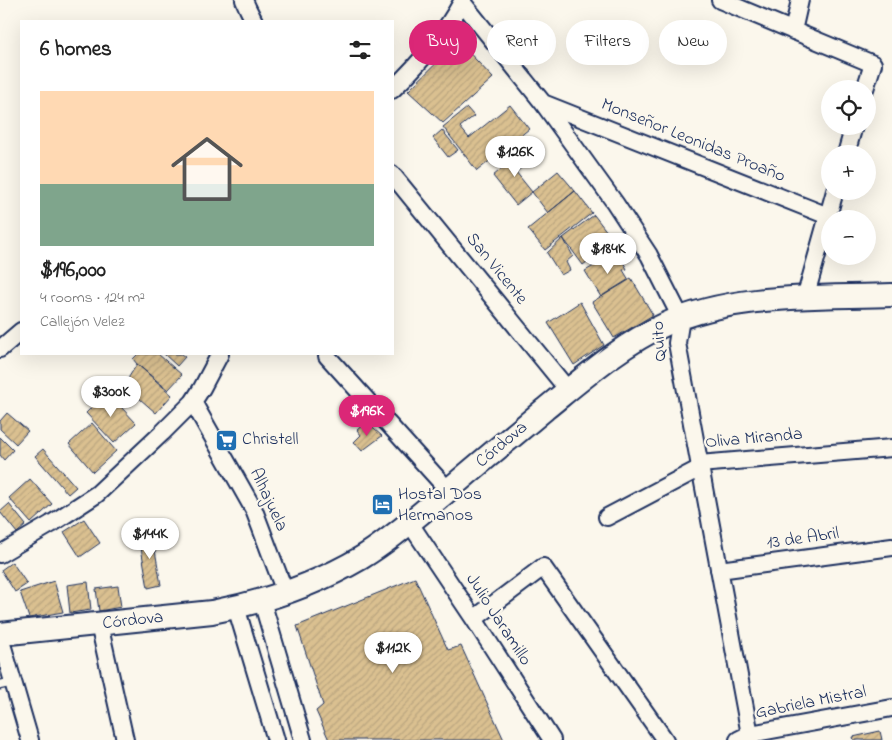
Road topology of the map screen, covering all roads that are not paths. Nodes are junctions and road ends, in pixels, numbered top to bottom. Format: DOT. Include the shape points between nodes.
graph roads {
  1 [pos="244,0"];
  2 [pos="720,0"];
  3 [pos="800,0"];
  4 [pos="462,1"];
  5 [pos="253,20"];
  6 [pos="793,31"];
  7 [pos="868,80"];
  8 [pos="394,88"];
  9 [pos="543,103"];
  10 [pos="394,176"];
  11 [pos="821,213"];
  12 [pos="821,241"];
  13 [pos="892,296"];
  14 [pos="805,298"];
  15 [pos="681,324"];
  16 [pos="20,332"];
  17 [pos="0,349"];
  18 [pos="219,355"];
  19 [pos="327,356"];
  20 [pos="568,390"];
  21 [pos="193,402"];
  22 [pos="892,448"];
  23 [pos="699,466"];
  24 [pos="448,490"];
  25 [pos="607,517"];
  26 [pos="409,522"];
  27 [pos="892,548"];
  28 [pos="0,554"];
  29 [pos="719,570"];
  30 [pos="285,592"];
  31 [pos="262,601"];
  32 [pos="236,608"];
  33 [pos="474,619"];
  34 [pos="99,624"];
  35 [pos="0,635"];
  36 [pos="6,683"];
  37 [pos="892,708"];
  38 [pos="746,738"];
  39 [pos="30,740"];
  40 [pos="125,740"];
  41 [pos="276,740"];
  42 [pos="303,740"];
  43 [pos="552,740"];
  44 [pos="665,740"];
  1 -- 5 [label="street"];
  2 -- 6 [label="street"];
  3 -- 6 [label="street"];
  4 -- 8 [label="street" via="428,52"];
  4 -- 9 [label="street, Quito"];
  6 -- 7 [label="street" via="872,64"];
  9 -- 11 [label="street, Monseñor Leonidas Proaño"];
  9 -- 15 [label="street, Quito" via="649,255"];
  10 -- 20 [label="street, San Vicente"];
  12 -- 14 [label="street"];
  13 -- 14 [label="street, Córdova"];
  14 -- 15 [label="street, Córdova" via="731,304"];
  15 -- 20 [label="street, Córdova" via="642,337"];
  15 -- 23 [label="street, Quito"];
  16 -- 17 [label="street"];
  18 -- 21 [label="street"];
  19 -- 24 [label="street"];
  20 -- 24 [label="street, Córdova"];
  21 -- 28 [label="street" via="97,494"];
  21 -- 30 [label="street, Alhajuela" via="254,510"];
  22 -- 23 [label="street, Oliva Miranda"];
  23 -- 25 [label="street, Oliva Miranda"];
  23 -- 29 [label="street, Quito"];
  24 -- 26 [label="street, Córdova"];
  26 -- 30 [label="street, Córdova" via="360,558"];
  26 -- 33 [label="street, Julio Jaramillo"];
  27 -- 29 [label="street, 13 de Abril"];
  29 -- 38 [label="street, Quito"];
  30 -- 31 [label="street, Córdova"];
  31 -- 32 [label="street, Córdova"];
  31 -- 42 [label="street"];
  32 -- 34 [label="street, Córdova"];
  32 -- 41 [label="street"];
  33 -- 43 [label="street, Julio Jaramillo"];
  33 -- 44 [label="street" via="543,567"];
  34 -- 35 [label="street, Córdova"];
  34 -- 40 [label="street"];
  35 -- 36 [label="street"];
  36 -- 39 [label="street"];
  37 -- 38 [label="street, Gabriela Mistral"];
}
